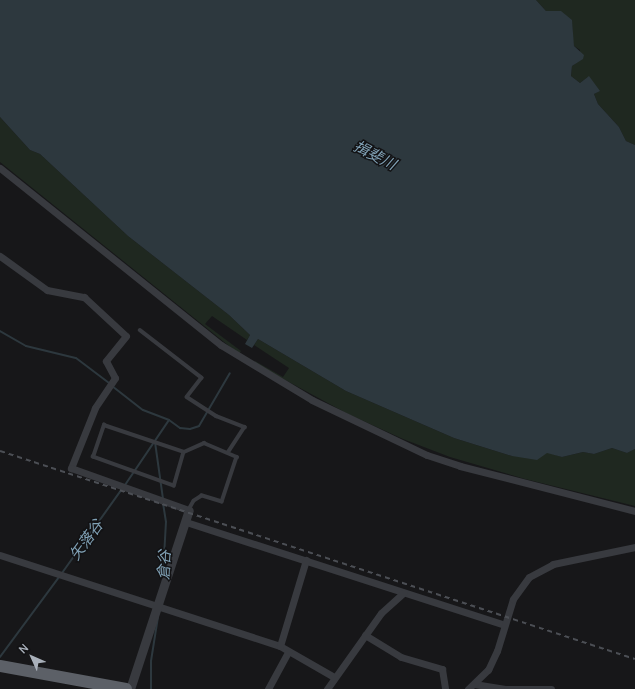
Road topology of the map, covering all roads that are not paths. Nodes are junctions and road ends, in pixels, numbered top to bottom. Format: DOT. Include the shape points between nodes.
graph roads {
  1 [pos="0,168"];
  2 [pos="0,256"];
  3 [pos="140,330"];
  4 [pos="184,452"];
  5 [pos="229,452"];
  6 [pos="189,510"];
  7 [pos="635,511"];
  8 [pos="186,522"];
  9 [pos="635,547"];
  10 [pos="0,555"];
  11 [pos="306,560"];
  12 [pos="403,593"];
  13 [pos="158,606"];
  14 [pos="504,625"];
  15 [pos="365,635"];
  16 [pos="280,646"];
  17 [pos="288,652"];
  18 [pos="0,666"];
  19 [pos="334,677"];
  20 [pos="471,686"];
  21 [pos="126,689"];
  22 [pos="130,689"];
  23 [pos="268,689"];
  24 [pos="327,689"];
  25 [pos="445,689"];
  26 [pos="552,689"];
  1 -- 7 [label="street" via="221,345 312,400 427,455 460,466"];
  2 -- 6 [label="street" via="47,290 84,297 126,336 106,361 115,378 95,408 71,468"];
  3 -- 5 [label="lane" via="202,378 187,398 216,416 245,427"];
  4 -- 4 [label="lane" via="104,424 93,458 174,486"];
  4 -- 5 [label="lane" via="204,443"];
  5 -- 6 [label="lane" via="238,456 222,502 202,496 194,501"];
  6 -- 8 [label="street"];
  8 -- 11 [label="street"];
  8 -- 13 [label="street"];
  9 -- 14 [label="street" via="578,557 538,570 520,586"];
  10 -- 13 [label="street"];
  11 -- 12 [label="street"];
  11 -- 16 [label="street"];
  12 -- 14 [label="street"];
  12 -- 15 [label="street" via="382,613"];
  13 -- 16 [label="street"];
  13 -- 22 [label="street"];
  14 -- 20 [label="street" via="497,651 488,670"];
  15 -- 19 [label="street"];
  15 -- 25 [label="street" via="401,657 442,669"];
  16 -- 17 [label="street"];
  17 -- 19 [label="street"];
  17 -- 23 [label="street"];
  18 -- 21 [label="highway"];
  19 -- 24 [label="street"];
  20 -- 26 [label="street"];
}
